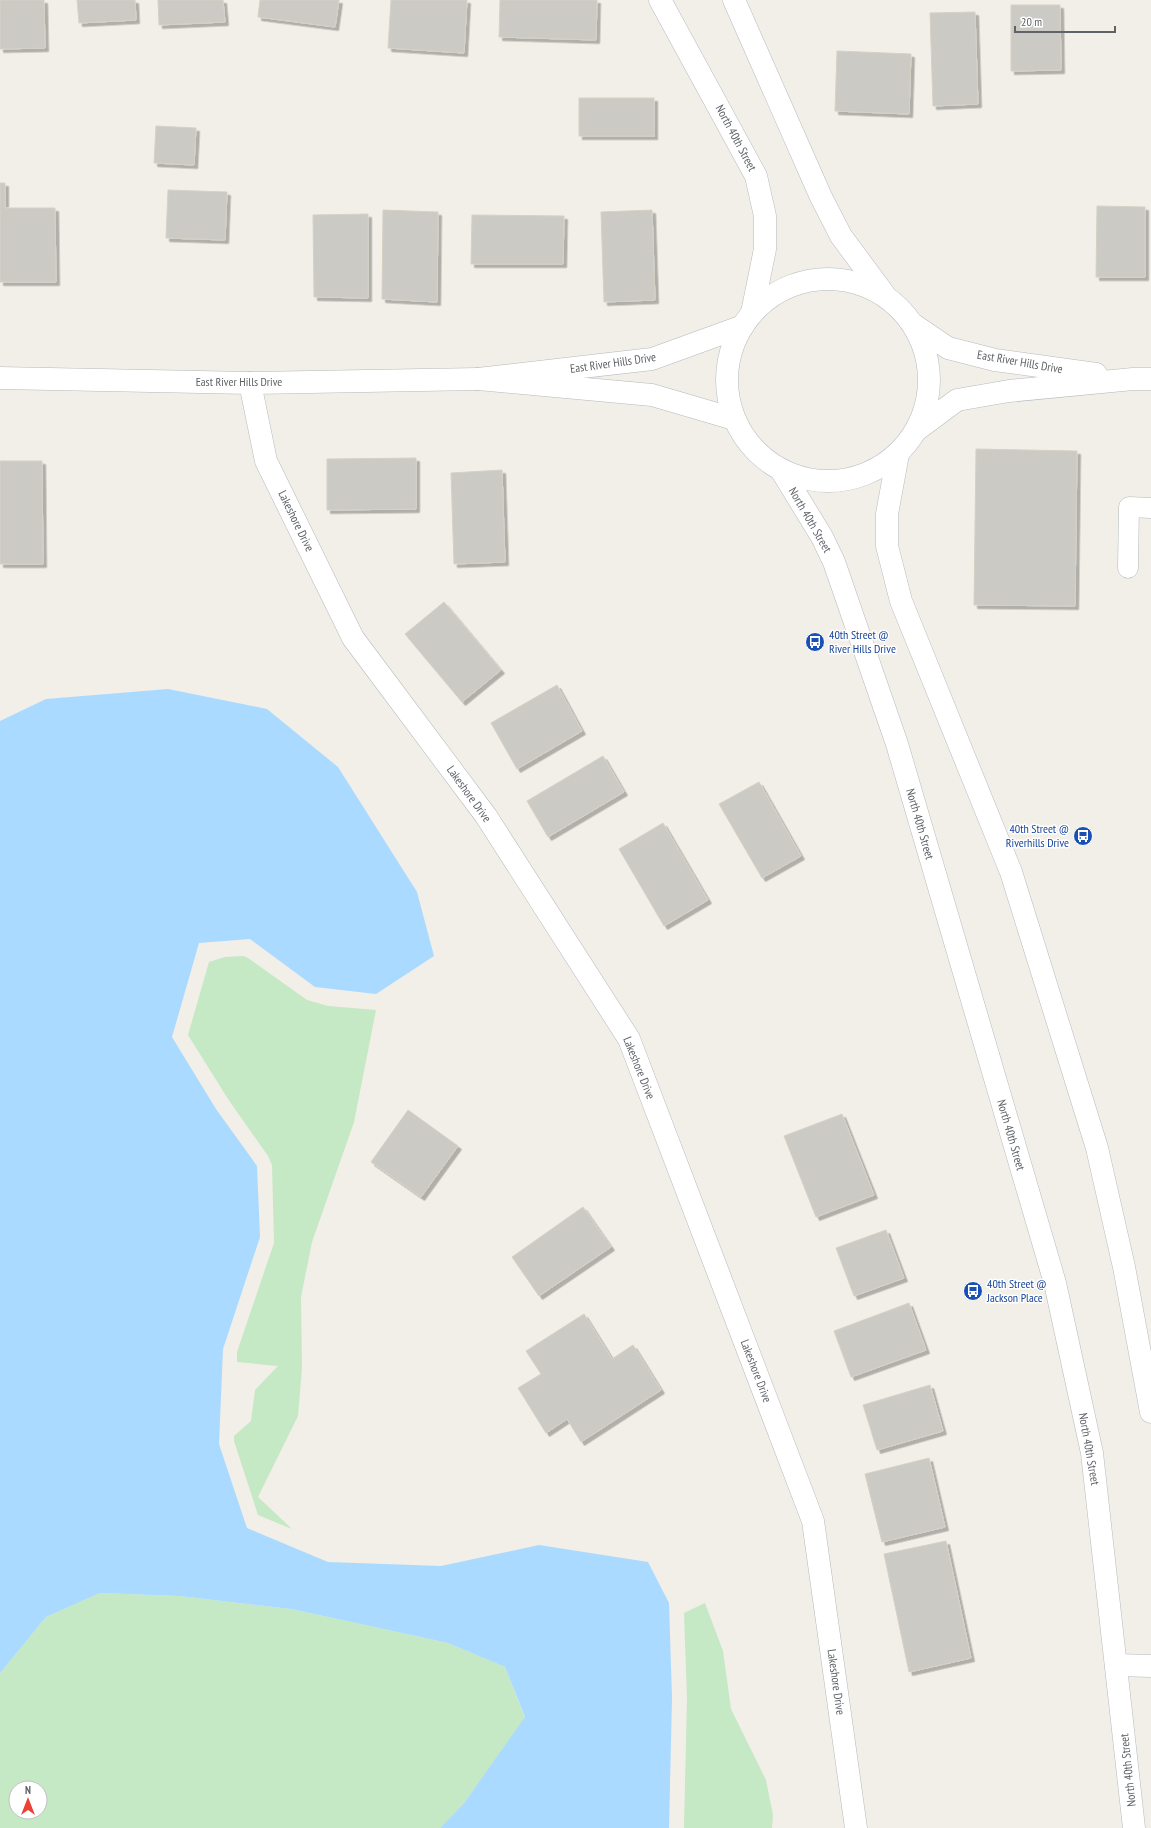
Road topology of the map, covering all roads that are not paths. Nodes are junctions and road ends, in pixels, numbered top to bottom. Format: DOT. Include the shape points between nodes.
graph roads {
  1 [pos="660,0"];
  2 [pos="734,0"];
  3 [pos="885,295"];
  4 [pos="747,319"];
  5 [pos="914,325"];
  6 [pos="0,378"];
  7 [pos="478,379"];
  8 [pos="1142,379"];
  9 [pos="250,383"];
  10 [pos="734,418"];
  11 [pos="918,429"];
  12 [pos="898,454"];
  13 [pos="781,470"];
  14 [pos="1151,508"];
  15 [pos="1128,568"];
  16 [pos="1151,1412"];
  17 [pos="1116,1664"];
  18 [pos="1151,1666"];
  19 [pos="856,1828"];
  20 [pos="1134,1828"];
  1 -- 4 [label="main road, North 40th Street" via="756,176 765,216 765,248"];
  2 -- 3 [label="main road" via="824,204 841,236"];
  3 -- 4 [label="main road" via="852,282 818,279 785,288 768,299"];
  3 -- 5 [label="main road"];
  4 -- 7 [label="main road, East River Hills Drive" via="652,360"];
  4 -- 10 [label="main road" via="728,360 726,385"];
  5 -- 8 [label="main road, East River Hills Drive" via="948,348 962,352 1002,361"];
  5 -- 11 [label="main road" via="923,341 930,364 931,380 928,405"];
  6 -- 9 [label="main road, East River Hills Drive"];
  7 -- 9 [label="main road, East River Hills Drive"];
  7 -- 10 [label="main road, East River Hills Drive" via="652,395"];
  8 -- 11 [label="main road, East River Hills Drive" via="1009,391 957,400"];
  9 -- 19 [label="main road, Lakeshore Drive" via="266,461 353,638 486,816 629,1039 813,1521"];
  10 -- 13 [label="main road" via="744,438 758,454"];
  11 -- 12 [label="main road"];
  12 -- 13 [label="main road" via="884,466 867,474 836,482 808,480"];
  12 -- 16 [label="main road" via="887,514 887,546 891,569 904,608 1011,872 1095,1141 1124,1267"];
  13 -- 17 [label="main road, North 40th Street" via="822,537 834,562 897,744 1055,1283 1092,1453"];
  14 -- 15 [label="lane" via="1129,507"];
  17 -- 18 [label="main road"];
  17 -- 20 [label="main road, North 40th Street"];
}
